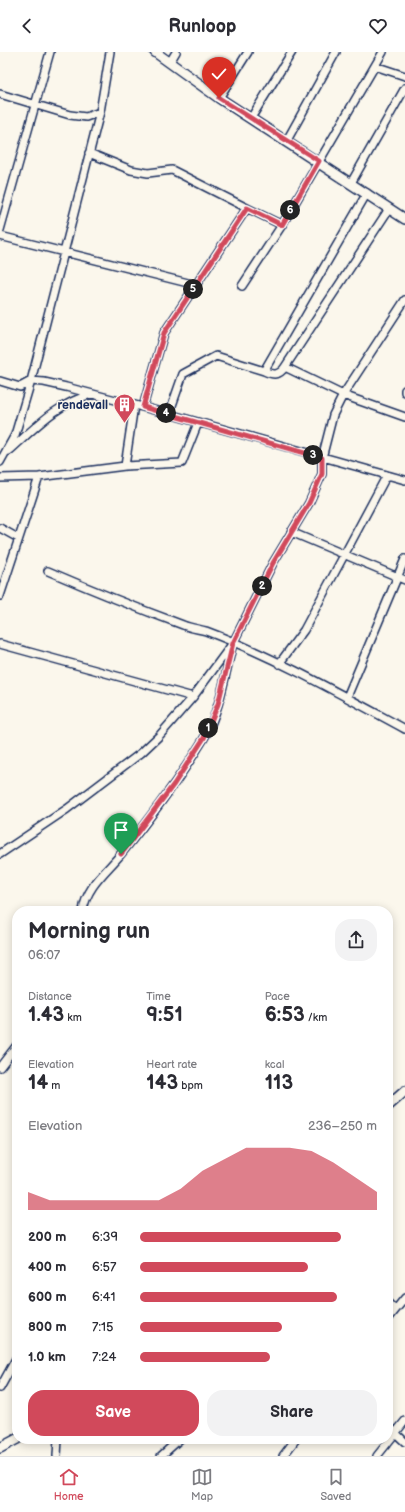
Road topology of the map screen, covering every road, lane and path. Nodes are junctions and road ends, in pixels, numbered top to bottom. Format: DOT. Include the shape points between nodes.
graph roads {
  1 [pos="50,52"];
  2 [pos="110,52"];
  3 [pos="155,52"];
  4 [pos="176,52"];
  5 [pos="248,52"];
  6 [pos="292,52"];
  7 [pos="336,52"];
  8 [pos="383,52"];
  9 [pos="170,62"];
  10 [pos="376,66"];
  11 [pos="405,76"];
  12 [pos="405,88"];
  13 [pos="0,94"];
  14 [pos="219,98"];
  15 [pos="35,104"];
  16 [pos="100,112"];
  17 [pos="251,118"];
  18 [pos="286,142"];
  19 [pos="89,153"];
  20 [pos="319,161"];
  21 [pos="351,183"];
  22 [pos="367,193"];
  23 [pos="247,208"];
  24 [pos="389,209"];
  25 [pos="405,219"];
  26 [pos="282,225"];
  27 [pos="0,230"];
  28 [pos="0,236"];
  29 [pos="62,253"];
  30 [pos="196,285"];
  31 [pos="242,286"];
  32 [pos="405,300"];
  33 [pos="285,367"];
  34 [pos="264,371"];
  35 [pos="0,381"];
  36 [pos="31,381"];
  37 [pos="92,394"];
  38 [pos="343,395"];
  39 [pos="134,405"];
  40 [pos="143,407"];
  41 [pos="169,414"];
  42 [pos="405,417"];
  43 [pos="198,423"];
  44 [pos="322,458"];
  45 [pos="2,459"];
  46 [pos="125,466"];
  47 [pos="387,475"];
  48 [pos="39,477"];
  49 [pos="0,478"];
  50 [pos="405,480"];
  51 [pos="0,528"];
  52 [pos="291,532"];
  53 [pos="18,538"];
  54 [pos="345,555"];
  55 [pos="405,559"];
  56 [pos="48,571"];
  57 [pos="401,578"];
  58 [pos="0,596"];
  59 [pos="233,643"];
  60 [pos="0,644"];
  61 [pos="279,664"];
  62 [pos="193,697"];
  63 [pos="346,697"];
  64 [pos="405,729"];
  65 [pos="0,854"];
  66 [pos="84,906"];
  67 [pos="12,1051"];
  68 [pos="0,1067"];
  69 [pos="405,1091"];
  70 [pos="393,1102"];
  71 [pos="405,1298"];
  72 [pos="395,1310"];
  73 [pos="393,1313"];
  74 [pos="12,1366"];
  75 [pos="0,1388"];
  76 [pos="405,1421"];
  77 [pos="393,1430"];
  78 [pos="396,1433"];
  79 [pos="393,1437"];
  80 [pos="12,1442"];
  81 [pos="405,1442"];
  82 [pos="58,1444"];
  83 [pos="174,1444"];
  84 [pos="292,1444"];
  85 [pos="387,1444"];
  86 [pos="0,1448"];
  87 [pos="57,1456"];
  88 [pos="161,1456"];
  89 [pos="283,1456"];
  90 [pos="377,1456"];
  1 -- 15 [label="street"];
  2 -- 16 [label="street"];
  3 -- 9 [label="main road"];
  4 -- 9 [label="street"];
  5 -- 14 [label="street"];
  6 -- 17 [label="street"];
  7 -- 18 [label="street"];
  8 -- 10 [label="street"];
  9 -- 14 [label="main road"];
  10 -- 11 [label="street"];
  10 -- 20 [label="street"];
  12 -- 21 [label="street"];
  13 -- 15 [label="street"];
  14 -- 17 [label="main road"];
  15 -- 16 [label="street" via="86,117"];
  15 -- 27 [label="street"];
  16 -- 19 [label="street"];
  17 -- 18 [label="main road"];
  18 -- 20 [label="main road"];
  19 -- 23 [label="street" via="131,170 172,170"];
  19 -- 29 [label="street"];
  20 -- 21 [label="main road"];
  20 -- 26 [label="street"];
  21 -- 22 [label="main road"];
  22 -- 24 [label="main road"];
  22 -- 34 [label="street"];
  23 -- 26 [label="street"];
  23 -- 30 [label="street"];
  24 -- 25 [label="main road"];
  24 -- 33 [label="street"];
  26 -- 31 [label="street"];
  28 -- 29 [label="street"];
  29 -- 30 [label="street"];
  29 -- 36 [label="street"];
  30 -- 40 [label="street" via="164,333"];
  32 -- 38 [label="street"];
  33 -- 34 [label="street" via="277,374"];
  33 -- 38 [label="street"];
  34 -- 41 [label="street" via="216,356 183,374"];
  35 -- 36 [label="street" via="20,387"];
  36 -- 37 [label="street"];
  36 -- 45 [label="street" via="16,435"];
  37 -- 39 [label="street"];
  37 -- 45 [label="street" via="80,397 44,418"];
  38 -- 42 [label="street"];
  38 -- 44 [label="street" via="333,415"];
  39 -- 40 [label="street"];
  39 -- 46 [label="street"];
  40 -- 41 [label="street"];
  41 -- 43 [label="street"];
  43 -- 44 [label="street"];
  43 -- 46 [label="street" via="182,463"];
  44 -- 47 [label="street"];
  44 -- 52 [label="street" via="322,474 309,503"];
  46 -- 48 [label="street"];
  47 -- 50 [label="street"];
  47 -- 54 [label="street"];
  48 -- 49 [label="street"];
  48 -- 53 [label="street"];
  51 -- 53 [label="street"];
  52 -- 54 [label="street"];
  52 -- 59 [label="street"];
  53 -- 58 [label="street"];
  54 -- 57 [label="street"];
  54 -- 61 [label="street" via="304,630"];
  55 -- 57 [label="street"];
  56 -- 59 [label="street" via="152,614"];
  57 -- 63 [label="street"];
  59 -- 61 [label="street"];
  59 -- 62 [label="street"];
  59 -- 66 [label="street" via="218,704 204,738 174,784 121,854 91,888"];
  60 -- 62 [label="street"];
  61 -- 63 [label="street"];
  62 -- 65 [label="street" via="141,753 67,809"];
  63 -- 64 [label="street"];
  67 -- 68 [label="street"];
  69 -- 70 [label="main road"];
  71 -- 72 [label="street"];
  72 -- 73 [label="street"];
  74 -- 75 [label="street"];
  76 -- 78 [label="street"];
  77 -- 78 [label="street"];
  78 -- 79 [label="street"];
  78 -- 81 [label="street"];
  80 -- 86 [label="main road"];
  82 -- 87 [label="street"];
  83 -- 88 [label="street"];
  84 -- 89 [label="street"];
  85 -- 90 [label="street"];
}
